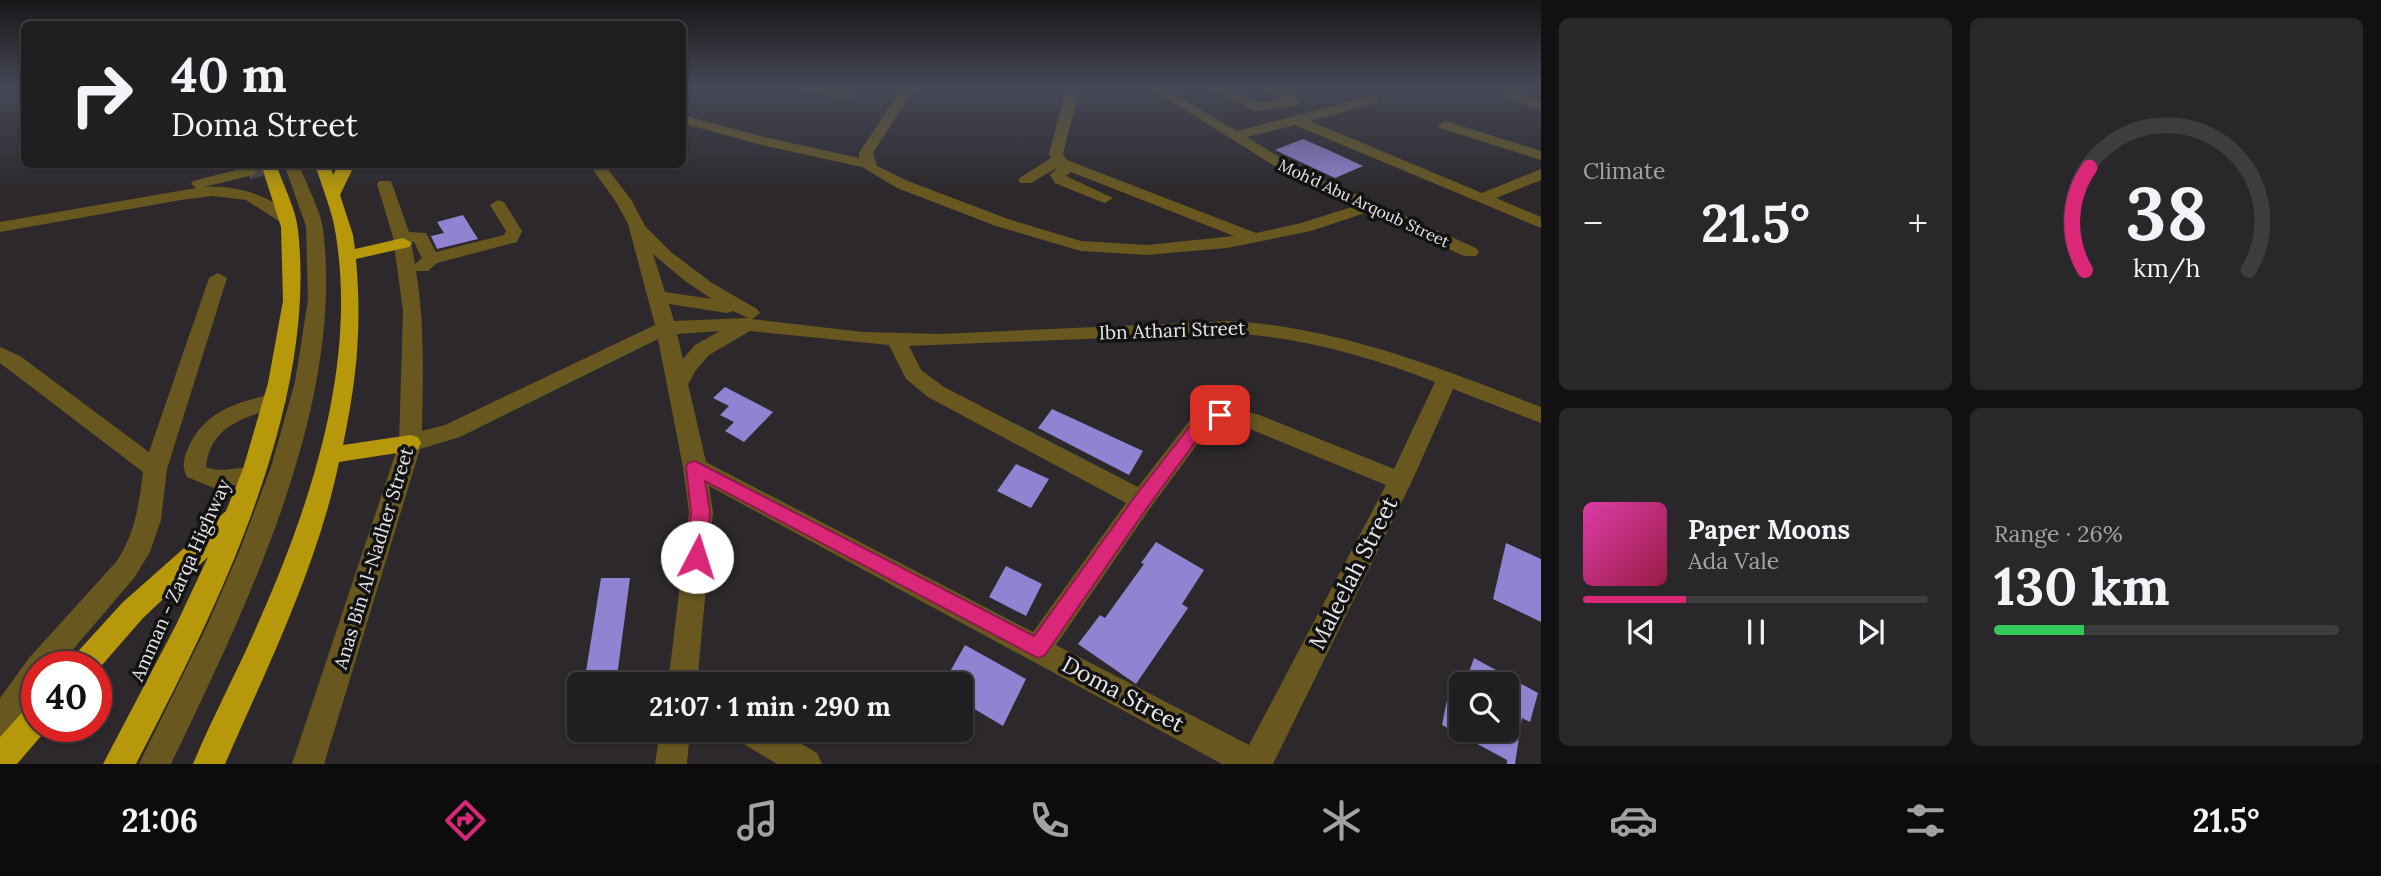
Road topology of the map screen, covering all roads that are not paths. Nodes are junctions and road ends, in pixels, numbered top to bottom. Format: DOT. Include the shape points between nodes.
graph roads {
  1 [pos="691,122"];
  2 [pos="886,122"];
  3 [pos="1064,122"];
  4 [pos="1212,122"];
  5 [pos="1290,122"];
  6 [pos="1300,122"];
  7 [pos="1445,125"];
  8 [pos="1236,136"];
  9 [pos="1541,156"];
  10 [pos="1062,163"];
  11 [pos="867,164"];
  12 [pos="215,168"];
  13 [pos="258,168"];
  14 [pos="293,168"];
  15 [pos="300,168"];
  16 [pos="324,168"];
  17 [pos="345,168"];
  18 [pos="599,168"];
  19 [pos="1541,174"];
  20 [pos="1026,180"];
  21 [pos="385,184"];
  22 [pos="335,192"];
  23 [pos="1105,198"];
  24 [pos="1480,199"];
  25 [pos="498,205"];
  26 [pos="1368,206"];
  27 [pos="0,214"];
  28 [pos="288,219"];
  29 [pos="0,221"];
  30 [pos="1541,223"];
  31 [pos="636,224"];
  32 [pos="0,227"];
  33 [pos="1253,238"];
  34 [pos="402,240"];
  35 [pos="1470,252"];
  36 [pos="349,255"];
  37 [pos="431,259"];
  38 [pos="409,276"];
  39 [pos="218,278"];
  40 [pos="658,297"];
  41 [pos="756,319"];
  42 [pos="667,328"];
  43 [pos="896,340"];
  44 [pos="0,354"];
  45 [pos="1447,380"];
  46 [pos="677,386"];
  47 [pos="275,401"];
  48 [pos="1541,415"];
  49 [pos="410,443"];
  50 [pos="330,455"];
  51 [pos="695,467"];
  52 [pos="155,469"];
  53 [pos="253,475"];
  54 [pos="1400,481"];
  55 [pos="1142,500"];
  56 [pos="236,515"];
  57 [pos="1038,649"];
  58 [pos="54,651"];
  59 [pos="97,651"];
  60 [pos="684,672"];
  61 [pos="21,693"];
  62 [pos="0,723"];
  63 [pos="21,737"];
  64 [pos="674,742"];
  65 [pos="770,742"];
  66 [pos="0,761"];
  67 [pos="119,764"];
  68 [pos="155,764"];
  69 [pos="166,764"];
  70 [pos="209,764"];
  71 [pos="308,764"];
  72 [pos="671,764"];
  73 [pos="806,764"];
  74 [pos="1255,764"];
  1 -- 11 [label="street"];
  2 -- 11 [label="street" via="866,153"];
  3 -- 10 [label="street" via="1056,154"];
  4 -- 8 [label="street, Moh’d Abu Arqoub Street"];
  5 -- 8 [label="street"];
  6 -- 24 [label="street"];
  7 -- 9 [label="street"];
  8 -- 26 [label="street, Moh’d Abu Arqoub Street" via="1294,172"];
  10 -- 20 [label="street"];
  10 -- 23 [label="street" via="1059,180"];
  10 -- 33 [label="street"];
  11 -- 33 [label="street" via="957,205 1069,243 1139,250"];
  12 -- 27 [label="street" via="167,185"];
  13 -- 28 [label="highway, Amman - Zarqa Highway" via="282,194"];
  13 -- 29 [label="street" via="141,197"];
  14 -- 68 [label="street" via="312,215 319,257 318,308 299,403 264,522"];
  15 -- 69 [label="street" via="317,213 324,256 325,306 316,366 289,476 259,562"];
  16 -- 22 [label="highway"];
  17 -- 22 [label="highway"];
  18 -- 31 [label="street"];
  19 -- 24 [label="street"];
  21 -- 34 [label="street, Anas Bin Al-Nadher Street"];
  22 -- 36 [label="highway"];
  24 -- 30 [label="street"];
  25 -- 37 [label="street" via="514,231 511,238"];
  26 -- 33 [label="street" via="1328,222"];
  26 -- 35 [label="street, Moh’d Abu Arqoub Street"];
  28 -- 32 [label="street" via="249,196 216,192"];
  28 -- 47 [label="highway, Amman - Zarqa Highway" via="292,302"];
  31 -- 40 [label="street"];
  31 -- 41 [label="street" via="684,273"];
  34 -- 36 [label="highway"];
  34 -- 37 [label="street" via="419,237"];
  34 -- 38 [label="street, Anas Bin Al-Nadher Street"];
  36 -- 50 [label="highway" via="351,335"];
  37 -- 38 [label="street"];
  38 -- 49 [label="street, Anas Bin Al-Nadher Street" via="414,351"];
  39 -- 52 [label="street"];
  40 -- 41 [label="street, Ibn Athari Street" via="705,303"];
  40 -- 42 [label="street"];
  41 -- 42 [label="street, Ibn Athari Street"];
  41 -- 43 [label="street, Ibn Athari Street" via="830,334"];
  41 -- 46 [label="street" via="698,352"];
  42 -- 46 [label="street"];
  42 -- 49 [label="street" via="452,431"];
  43 -- 45 [label="street, Ibn Athari Street" via="1259,328 1335,341"];
  43 -- 55 [label="street" via="913,374 936,392"];
  44 -- 52 [label="street"];
  45 -- 48 [label="street, Ibn Athari Street"];
  45 -- 54 [label="street, Maleelah Street"];
  46 -- 51 [label="street"];
  47 -- 53 [label="highway, Amman - Zarqa Highway"];
  47 -- 53 [label="street" via="217,421 203,438 194,463 201,477"];
  49 -- 50 [label="highway"];
  49 -- 71 [label="street, Anas Bin Al-Nadher Street"];
  50 -- 70 [label="highway" via="281,598"];
  51 -- 57 [label="street, Doma Street"];
  51 -- 60 [label="street" via="701,512"];
  52 -- 58 [label="street" via="149,520 137,552"];
  53 -- 56 [label="highway, Amman - Zarqa Highway"];
  54 -- 55 [label="street" via="1249,420 1220,415 1202,421"];
  54 -- 74 [label="street, Maleelah Street"];
  55 -- 57 [label="street"];
  56 -- 59 [label="highway" via="141,602"];
  56 -- 67 [label="highway, Amman - Zarqa Highway" via="192,619"];
  57 -- 74 [label="street, Doma Street"];
  61 -- 62 [label="street"];
  63 -- 66 [label="highway"];
  64 -- 72 [label="street"];
  65 -- 73 [label="street"];
}
